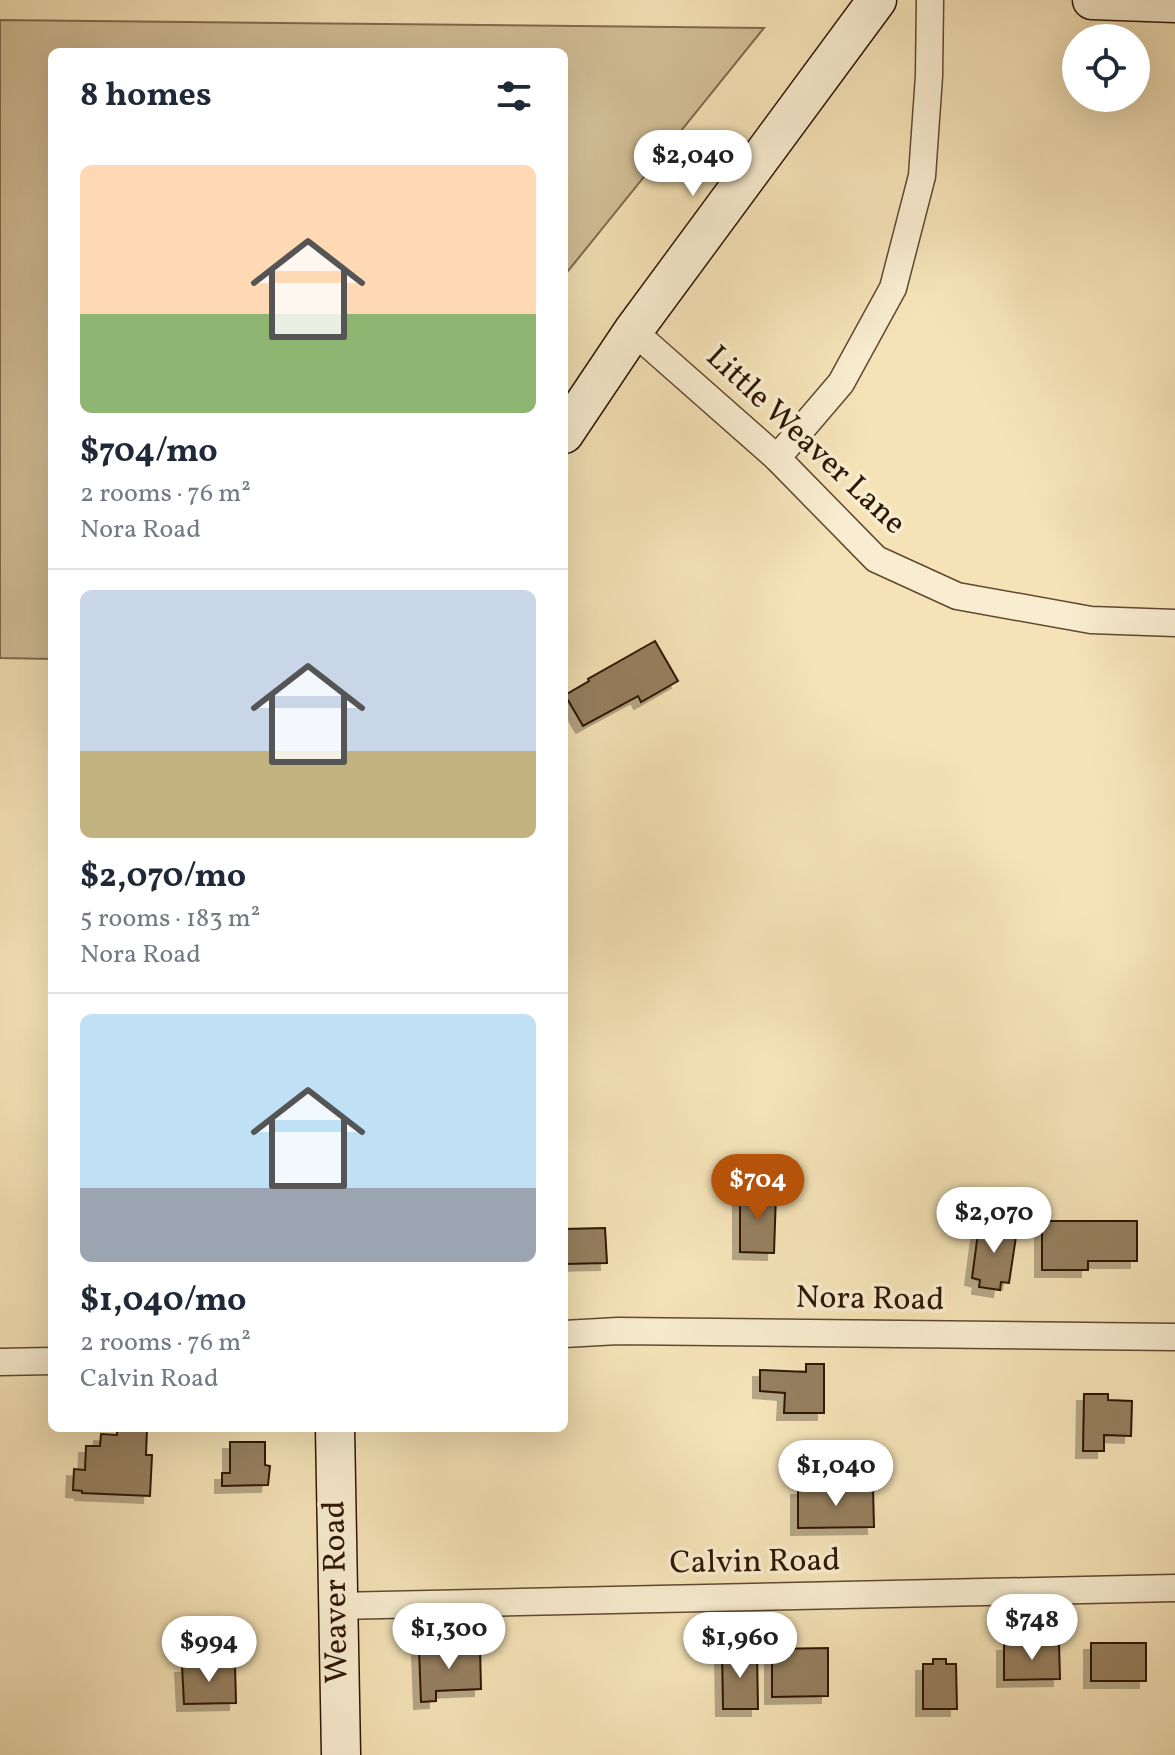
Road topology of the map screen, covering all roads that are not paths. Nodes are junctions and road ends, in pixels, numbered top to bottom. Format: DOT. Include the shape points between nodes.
graph roads {
  1 [pos="877,0"];
  2 [pos="930,0"];
  3 [pos="1092,0"];
  4 [pos="1175,3"];
  5 [pos="633,331"];
  6 [pos="568,428"];
  7 [pos="777,458"];
  8 [pos="1175,623"];
  9 [pos="568,1334"];
  10 [pos="1175,1337"];
  11 [pos="48,1361"];
  12 [pos="0,1362"];
  13 [pos="335,1432"];
  14 [pos="1175,1588"];
  15 [pos="336,1606"];
  16 [pos="341,1755"];
  1 -- 5 [label="main road"];
  2 -- 7 [label="street" via="922,176 893,288 841,383"];
  3 -- 4 [label="main road"];
  5 -- 6 [label="main road"];
  5 -- 7 [label="street, Little Weaver Lane"];
  7 -- 8 [label="street, Little Weaver Lane" via="876,559 957,596 1091,620"];
  9 -- 10 [label="street, Nora Road"];
  11 -- 12 [label="street"];
  13 -- 15 [label="main road, Weaver Road"];
  14 -- 15 [label="street, Calvin Road"];
  15 -- 16 [label="main road, Weaver Road"];
}
